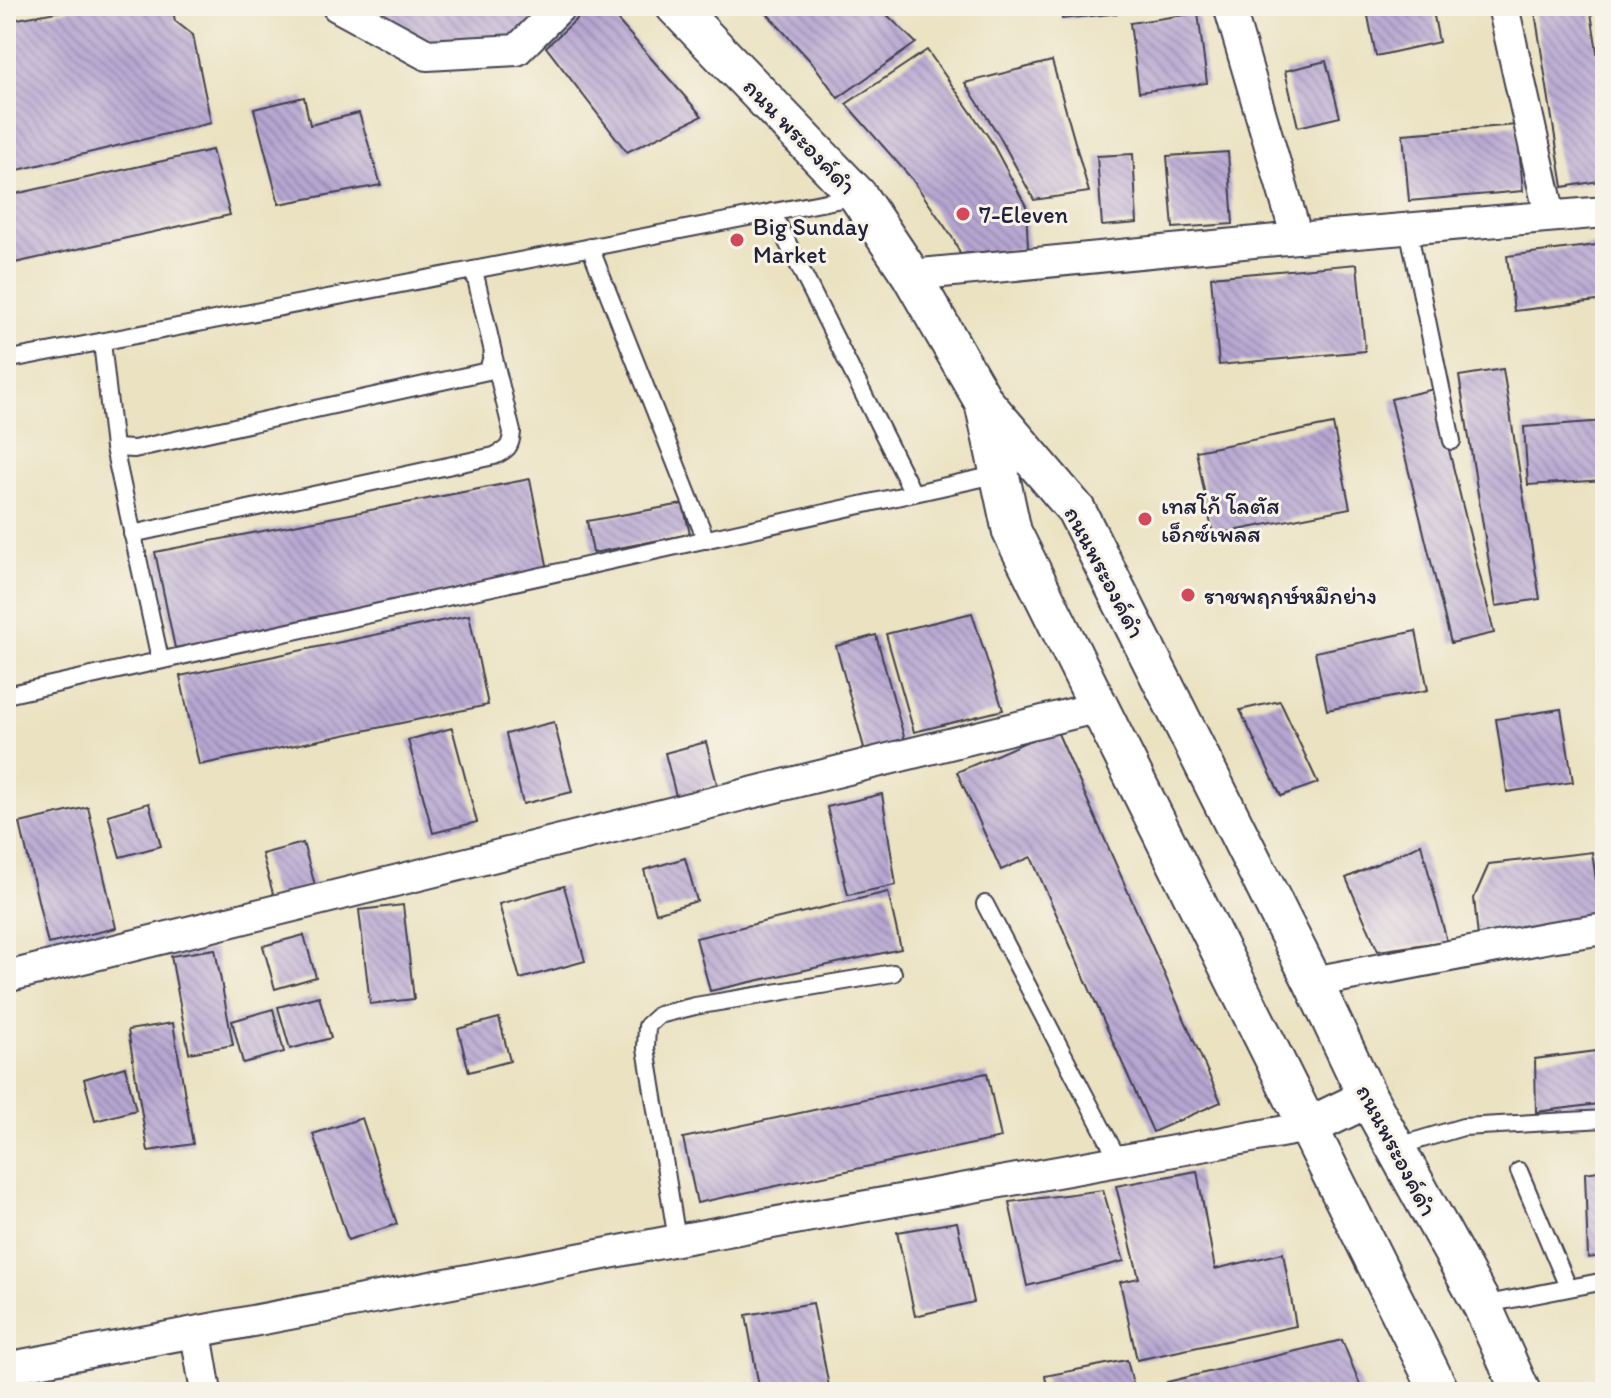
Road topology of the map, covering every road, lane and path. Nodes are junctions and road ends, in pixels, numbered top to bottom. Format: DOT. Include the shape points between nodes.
graph roads {
  1 [pos="337,6"];
  2 [pos="561,6"];
  3 [pos="675,6"];
  4 [pos="1229,6"];
  5 [pos="1503,6"];
  6 [pos="858,196"];
  7 [pos="772,212"];
  8 [pos="1605,212"];
  9 [pos="1550,216"];
  10 [pos="1408,228"];
  11 [pos="1297,238"];
  12 [pos="590,247"];
  13 [pos="474,270"];
  14 [pos="911,275"];
  15 [pos="102,342"];
  16 [pos="493,352"];
  17 [pos="6,360"];
  18 [pos="984,402"];
  19 [pos="1452,441"];
  20 [pos="114,448"];
  21 [pos="1000,474"];
  22 [pos="913,493"];
  23 [pos="132,534"];
  24 [pos="706,540"];
  25 [pos="160,659"];
  26 [pos="6,695"];
  27 [pos="1099,707"];
  28 [pos="985,904"];
  29 [pos="1605,929"];
  30 [pos="893,973"];
  31 [pos="6,977"];
  32 [pos="1313,982"];
  33 [pos="1368,1098"];
  34 [pos="1605,1119"];
  35 [pos="1308,1127"];
  36 [pos="1395,1147"];
  37 [pos="1119,1161"];
  38 [pos="1519,1171"];
  39 [pos="677,1240"];
  40 [pos="1605,1281"];
  41 [pos="1568,1287"];
  42 [pos="1482,1305"];
  43 [pos="196,1333"];
  44 [pos="6,1368"];
  45 [pos="206,1392"];
  46 [pos="1440,1392"];
  47 [pos="1521,1392"];
  1 -- 2 [label="street" via="427,55 517,50"];
  3 -- 6 [label="street, ถนน พระองค์ดำ"];
  4 -- 11 [label="street"];
  5 -- 9 [label="street"];
  6 -- 7 [label="lane"];
  6 -- 14 [label="street, ถนน พระองค์ดำ"];
  7 -- 12 [label="lane"];
  7 -- 22 [label="lane"];
  8 -- 9 [label="street"];
  9 -- 10 [label="street"];
  10 -- 11 [label="street"];
  10 -- 19 [label="lane"];
  11 -- 14 [label="street"];
  12 -- 13 [label="lane"];
  12 -- 24 [label="lane"];
  13 -- 15 [label="lane"];
  13 -- 16 [label="lane"];
  14 -- 18 [label="street, ถนน พระองค์ดำ"];
  15 -- 17 [label="lane"];
  15 -- 20 [label="lane"];
  16 -- 20 [label="lane" via="488,371 477,376 134,449"];
  16 -- 23 [label="lane" via="512,432 505,451"];
  18 -- 21 [label="street"];
  18 -- 32 [label="street, ถนนพระองค์ดำ" via="1076,510"];
  20 -- 23 [label="lane"];
  21 -- 22 [label="lane"];
  21 -- 27 [label="street" via="1012,532"];
  22 -- 24 [label="lane"];
  23 -- 25 [label="lane"];
  24 -- 25 [label="lane"];
  25 -- 26 [label="lane"];
  27 -- 31 [label="street"];
  27 -- 35 [label="street"];
  28 -- 37 [label="lane"];
  29 -- 32 [label="street"];
  30 -- 39 [label="lane" via="695,1006 659,1015 647,1026 646,1048"];
  32 -- 33 [label="street, ถนนพระองค์ดำ"];
  33 -- 35 [label="street"];
  33 -- 36 [label="street, ถนนพระองค์ดำ"];
  34 -- 36 [label="lane" via="1463,1127"];
  35 -- 37 [label="street"];
  35 -- 46 [label="street"];
  36 -- 42 [label="street, ถนนพระองค์ดำ"];
  37 -- 39 [label="street"];
  38 -- 41 [label="lane"];
  39 -- 43 [label="street"];
  40 -- 41 [label="lane"];
  41 -- 42 [label="lane"];
  42 -- 47 [label="street, ถนนพระองค์ดำ"];
  43 -- 44 [label="street"];
  43 -- 45 [label="street"];
}
